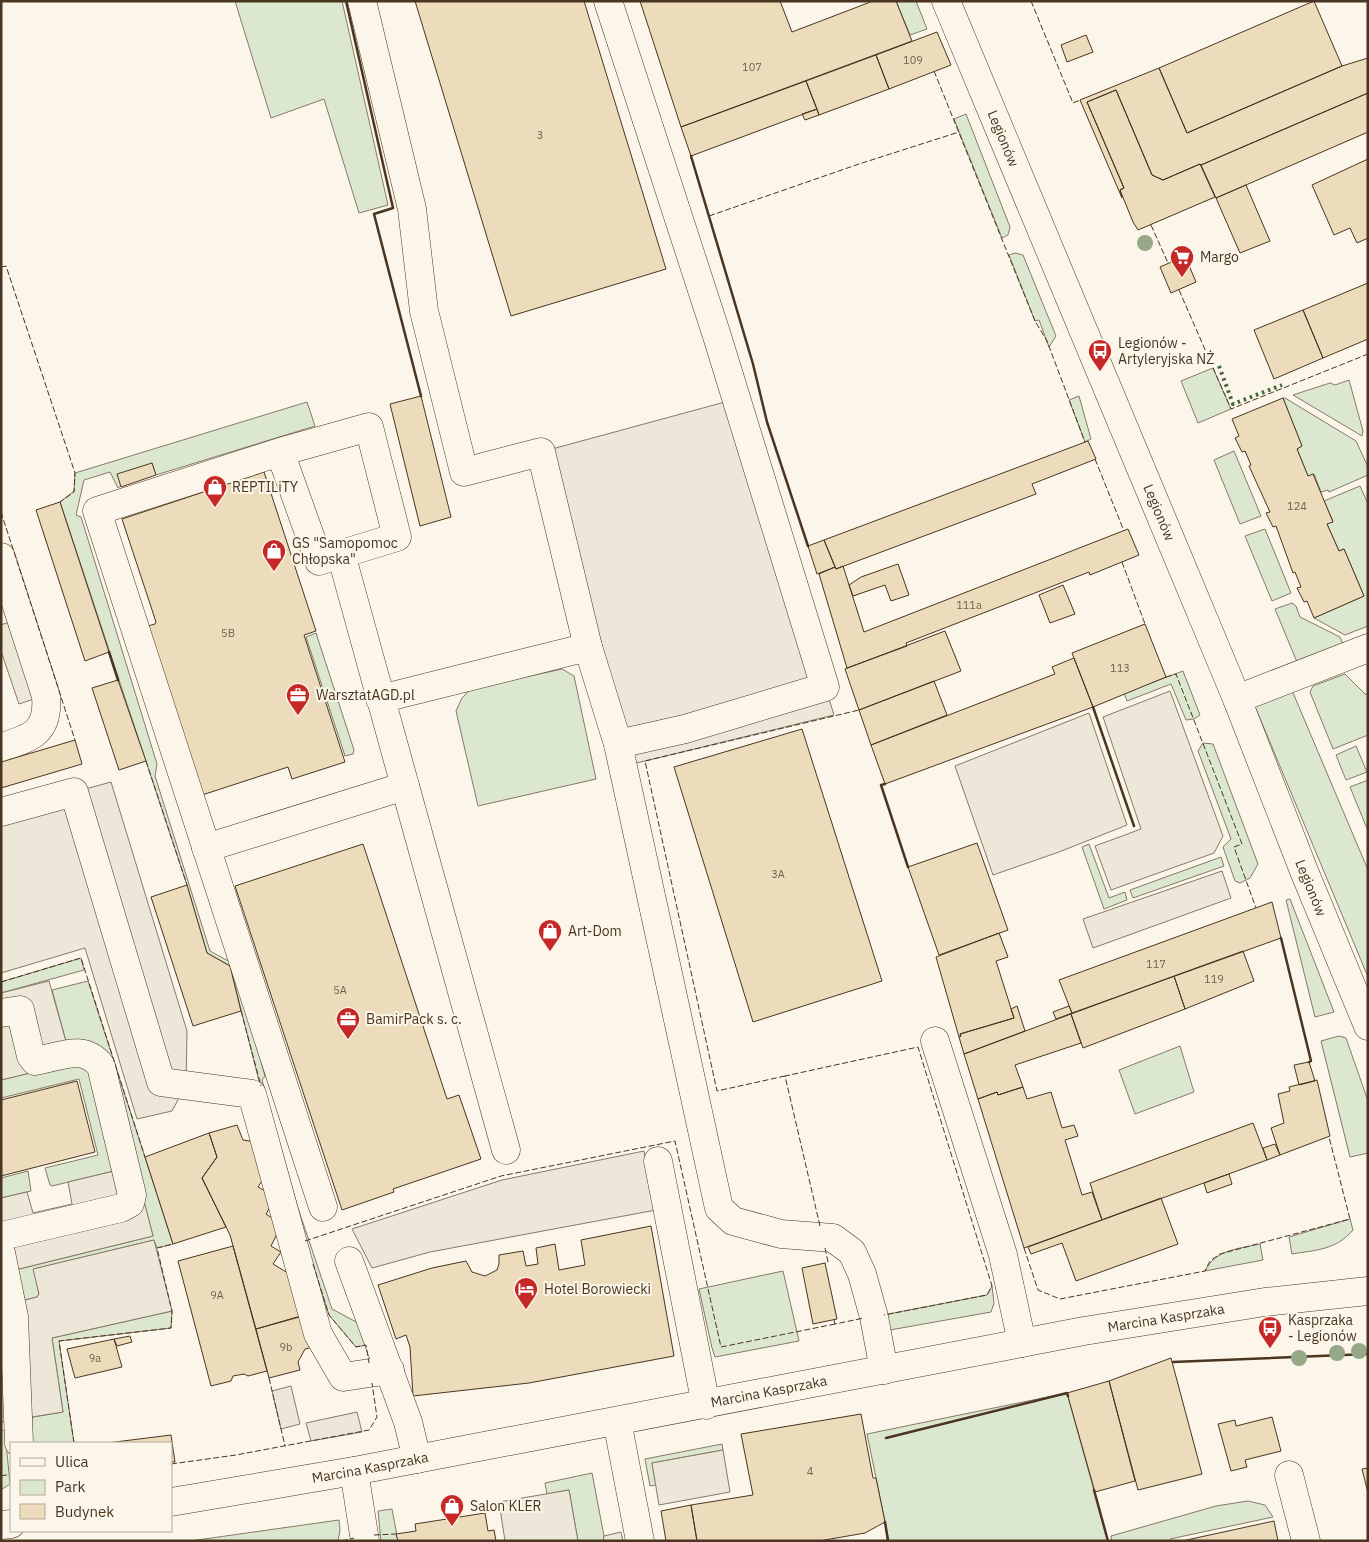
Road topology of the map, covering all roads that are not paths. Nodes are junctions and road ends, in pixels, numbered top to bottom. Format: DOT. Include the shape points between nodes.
graph roads {
  1 [pos="362,1"];
  2 [pos="608,1"];
  3 [pos="946,1"];
  4 [pos="280,452"];
  5 [pos="341,554"];
  6 [pos="1,557"];
  7 [pos="588,647"];
  8 [pos="1368,648"];
  9 [pos="380,699"];
  10 [pos="1237,699"];
  11 [pos="618,744"];
  12 [pos="1,747"];
  13 [pos="405,786"];
  14 [pos="1,812"];
  15 [pos="206,848"];
  16 [pos="1,1013"];
  17 [pos="1368,1026"];
  18 [pos="935,1041"];
  19 [pos="506,1150"];
  20 [pos="658,1162"];
  21 [pos="323,1207"];
  22 [pos="1,1239"];
  23 [pos="1,1253"];
  24 [pos="350,1260"];
  25 [pos="1368,1291"];
  26 [pos="1022,1343"];
  27 [pos="390,1370"];
  28 [pos="884,1370"];
  29 [pos="706,1404"];
  30 [pos="617,1421"];
  31 [pos="20,1442"];
  32 [pos="417,1459"];
  33 [pos="354,1471"];
  34 [pos="1289,1475"];
  35 [pos="172,1502"];
  36 [pos="364,1541"];
  37 [pos="640,1541"];
  38 [pos="1306,1541"];
  1 -- 7 [label="street" via="412,209 424,311 464,472 541,452"];
  2 -- 11 [label="street" via="719,345 824,687 685,729"];
  3 -- 10 [label="street, Legionów"];
  4 -- 5 [label="street" via="318,561"];
  4 -- 5 [label="street" via="369,427 397,537"];
  4 -- 15 [label="street" via="97,511"];
  5 -- 9 [label="street"];
  6 -- 12 [label="street" via="47,707 45,718 33,736"];
  7 -- 9 [label="street"];
  7 -- 11 [label="street"];
  8 -- 10 [label="street"];
  9 -- 13 [label="street"];
  10 -- 17 [label="street, Legionów"];
  11 -- 28 [label="street" via="719,1208 733,1221 781,1234 833,1238 852,1252 874,1317"];
  13 -- 15 [label="street"];
  13 -- 19 [label="street"];
  14 -- 27 [label="street" via="74,792 161,1082 252,1094 318,1334 343,1377"];
  15 -- 21 [label="street"];
  16 -- 22 [label="street" via="20,1010 35,1061 72,1053 83,1053 97,1060 132,1195 130,1203 121,1208 6,1235"];
  18 -- 26 [label="street" via="1003,1255"];
  20 -- 29 [label="street"];
  23 -- 31 [label="street" via="14,1317"];
  24 -- 27 [label="street"];
  25 -- 26 [label="street, Marcina Kasprzaka" via="1264,1302"];
  26 -- 28 [label="street, Marcina Kasprzaka"];
  27 -- 32 [label="street"];
  28 -- 29 [label="street, Marcina Kasprzaka"];
  29 -- 30 [label="street, Marcina Kasprzaka"];
  30 -- 32 [label="street, Marcina Kasprzaka"];
  30 -- 37 [label="street"];
  32 -- 33 [label="street, Marcina Kasprzaka"];
  33 -- 35 [label="street, Marcina Kasprzaka"];
  33 -- 36 [label="street"];
  34 -- 38 [label="street"];
}
